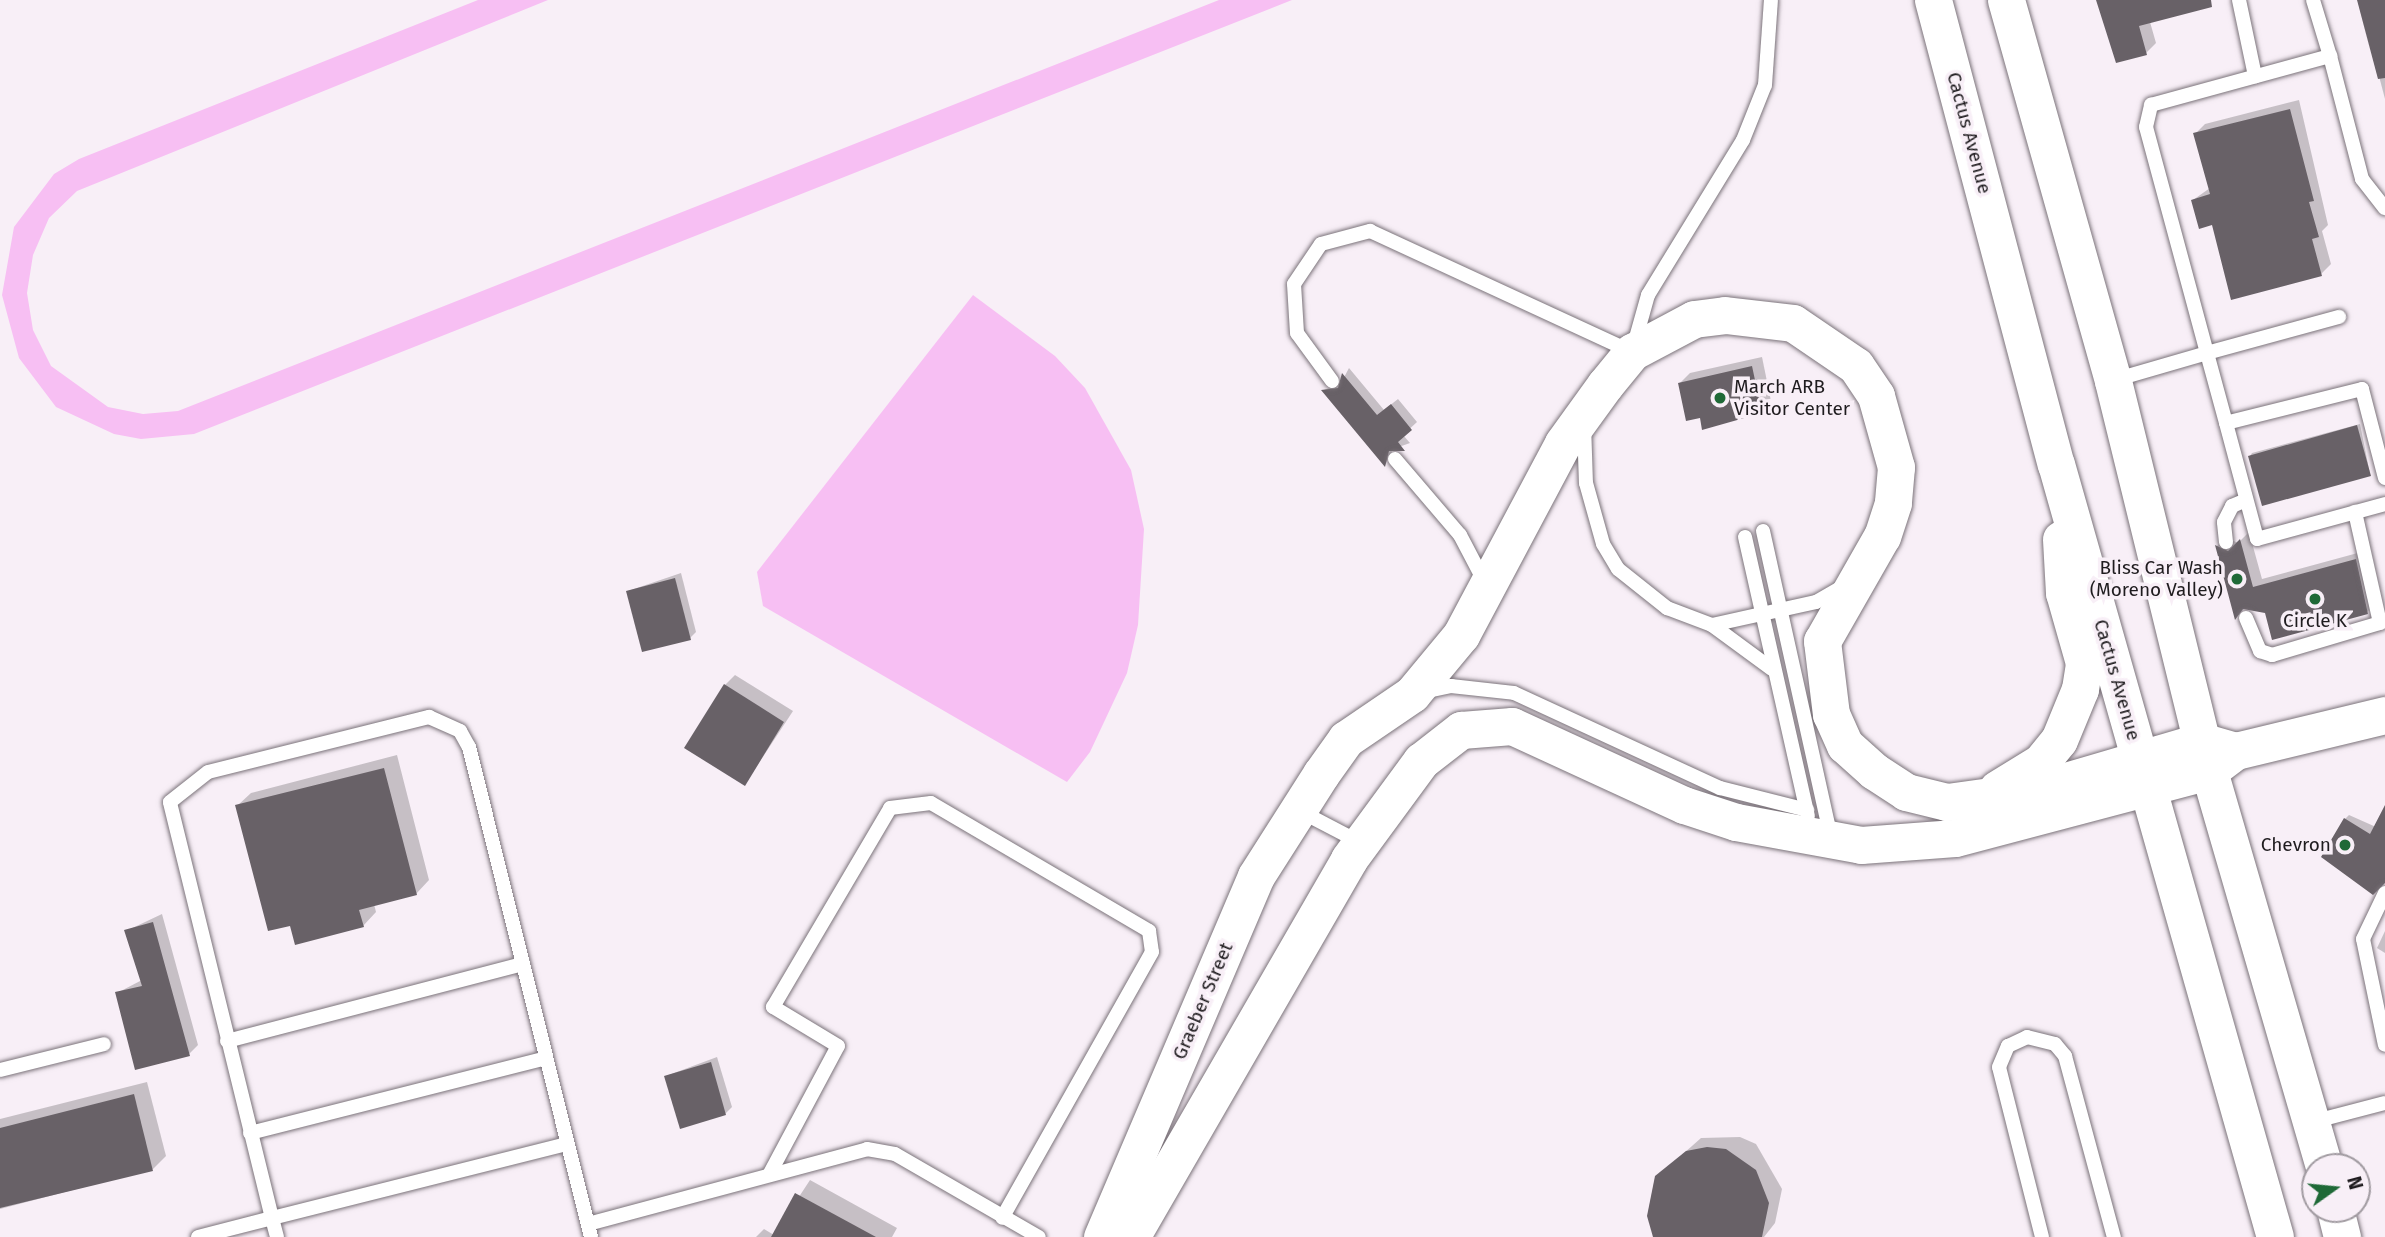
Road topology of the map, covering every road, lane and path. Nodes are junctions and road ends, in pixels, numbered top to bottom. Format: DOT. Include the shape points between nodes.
graph roads {
  1 [pos="1771,0"];
  2 [pos="1933,0"];
  3 [pos="2006,0"];
  4 [pos="2239,0"];
  5 [pos="2313,0"];
  6 [pos="2330,56"];
  7 [pos="2255,76"];
  8 [pos="2385,208"];
  9 [pos="2339,317"];
  10 [pos="1632,352"];
  11 [pos="2207,353"];
  12 [pos="1332,381"];
  13 [pos="2113,381"];
  14 [pos="1584,422"];
  15 [pos="2226,423"];
  16 [pos="1395,458"];
  17 [pos="2056,464"];
  18 [pos="2385,478"];
  19 [pos="2246,500"];
  20 [pos="2385,504"];
  21 [pos="2355,512"];
  22 [pos="1763,531"];
  23 [pos="1745,537"];
  24 [pos="2226,542"];
  25 [pos="1855,579"];
  26 [pos="1487,586"];
  27 [pos="1781,612"];
  28 [pos="1761,618"];
  29 [pos="2246,618"];
  30 [pos="1712,625"];
  31 [pos="1784,673"];
  32 [pos="1412,694"];
  33 [pos="2385,716"];
  34 [pos="1837,728"];
  35 [pos="2215,754"];
  36 [pos="2143,774"];
  37 [pos="1987,795"];
  38 [pos="1298,810"];
  39 [pos="1817,830"];
  40 [pos="1363,844"];
  41 [pos="2385,893"];
  42 [pos="523,964"];
  43 [pos="227,1041"];
  44 [pos="104,1044"];
  45 [pos="2385,1045"];
  46 [pos="546,1058"];
  47 [pos="0,1070"];
  48 [pos="2385,1103"];
  49 [pos="2311,1122"];
  50 [pos="250,1133"];
  51 [pos="568,1144"];
  52 [pos="2320,1153"];
  53 [pos="769,1175"];
  54 [pos="272,1218"];
  55 [pos="1002,1218"];
  56 [pos="589,1230"];
  57 [pos="198,1237"];
  58 [pos="277,1237"];
  59 [pos="1039,1237"];
  60 [pos="1102,1237"];
  61 [pos="1131,1237"];
  62 [pos="2042,1237"];
  63 [pos="2114,1237"];
  64 [pos="2275,1237"];
  1 -- 10 [label="lane" via="1765,85 1743,141 1648,295"];
  2 -- 17 [label="street, Cactus Avenue"];
  3 -- 13 [label="street"];
  4 -- 7 [label="lane"];
  5 -- 6 [label="lane"];
  6 -- 7 [label="lane"];
  6 -- 8 [label="lane" via="2362,179"];
  7 -- 11 [label="lane" via="2151,105 2146,127"];
  9 -- 11 [label="lane"];
  10 -- 12 [label="lane" via="1370,230 1321,244 1294,284 1297,333"];
  10 -- 14 [label="street, Graeber Street"];
  10 -- 25 [label="street" via="1694,319 1760,317 1793,323 1856,366 1876,396 1896,467 1882,537"];
  11 -- 13 [label="lane"];
  11 -- 15 [label="lane"];
  13 -- 35 [label="street"];
  14 -- 26 [label="street, Graeber Street" via="1563,443"];
  14 -- 30 [label="lane" via="1592,516 1618,569 1667,608"];
  15 -- 18 [label="lane" via="2362,389"];
  15 -- 19 [label="lane"];
  16 -- 26 [label="lane" via="1460,535"];
  17 -- 36 [label="street, Cactus Avenue"];
  17 -- 37 [label="street" via="2064,593 2084,663 2080,689 2059,740 2041,762"];
  19 -- 21 [label="lane" via="2257,540"];
  19 -- 24 [label="lane" via="2232,506 2224,522"];
  20 -- 21 [label="lane"];
  21 -- 29 [label="lane" via="2380,623 2272,656 2260,651"];
  22 -- 27 [label="lane"];
  23 -- 28 [label="lane"];
  25 -- 27 [label="lane" via="1816,602"];
  25 -- 34 [label="street" via="1822,641 1825,686"];
  26 -- 32 [label="street, Graeber Street" via="1461,635"];
  27 -- 28 [label="lane"];
  27 -- 31 [label="lane"];
  28 -- 30 [label="lane"];
  28 -- 31 [label="lane"];
  30 -- 31 [label="lane"];
  31 -- 34 [label="street"];
  31 -- 39 [label="lane"];
  31 -- 39 [label="lane"];
  32 -- 38 [label="street, Graeber Street" via="1346,739"];
  32 -- 39 [label="lane" via="1451,686 1514,693"];
  33 -- 35 [label="street"];
  34 -- 37 [label="street" via="1845,745 1906,792 1947,802"];
  35 -- 36 [label="street"];
  35 -- 49 [label="street"];
  36 -- 37 [label="street"];
  36 -- 39 [label="street" via="1955,838"];
  36 -- 64 [label="street, Cactus Avenue"];
  38 -- 40 [label="lane"];
  38 -- 60 [label="street, Graeber Street" via="1256,876"];
  39 -- 40 [label="street" via="1685,805 1512,726 1461,730 1420,761"];
  40 -- 61 [label="street"];
  41 -- 45 [label="lane" via="2363,939"];
  42 -- 43 [label="lane"];
  42 -- 43 [label="lane" via="469,747 445,721 414,717 208,772 170,802"];
  42 -- 46 [label="lane"];
  43 -- 50 [label="lane"];
  44 -- 47 [label="lane"];
  46 -- 50 [label="lane"];
  46 -- 51 [label="lane"];
  48 -- 49 [label="lane"];
  49 -- 52 [label="street"];
  50 -- 54 [label="lane"];
  51 -- 54 [label="lane"];
  51 -- 56 [label="lane"];
  53 -- 55 [label="lane" via="867,1149 895,1154"];
  53 -- 55 [label="lane" via="838,1046 773,1007 890,808 931,803 1149,931 1152,952"];
  53 -- 56 [label="lane"];
  54 -- 57 [label="lane"];
  54 -- 58 [label="lane"];
  55 -- 59 [label="lane"];
  62 -- 63 [label="lane" via="1999,1067 2008,1046 2027,1037 2055,1044 2065,1056"];
}
